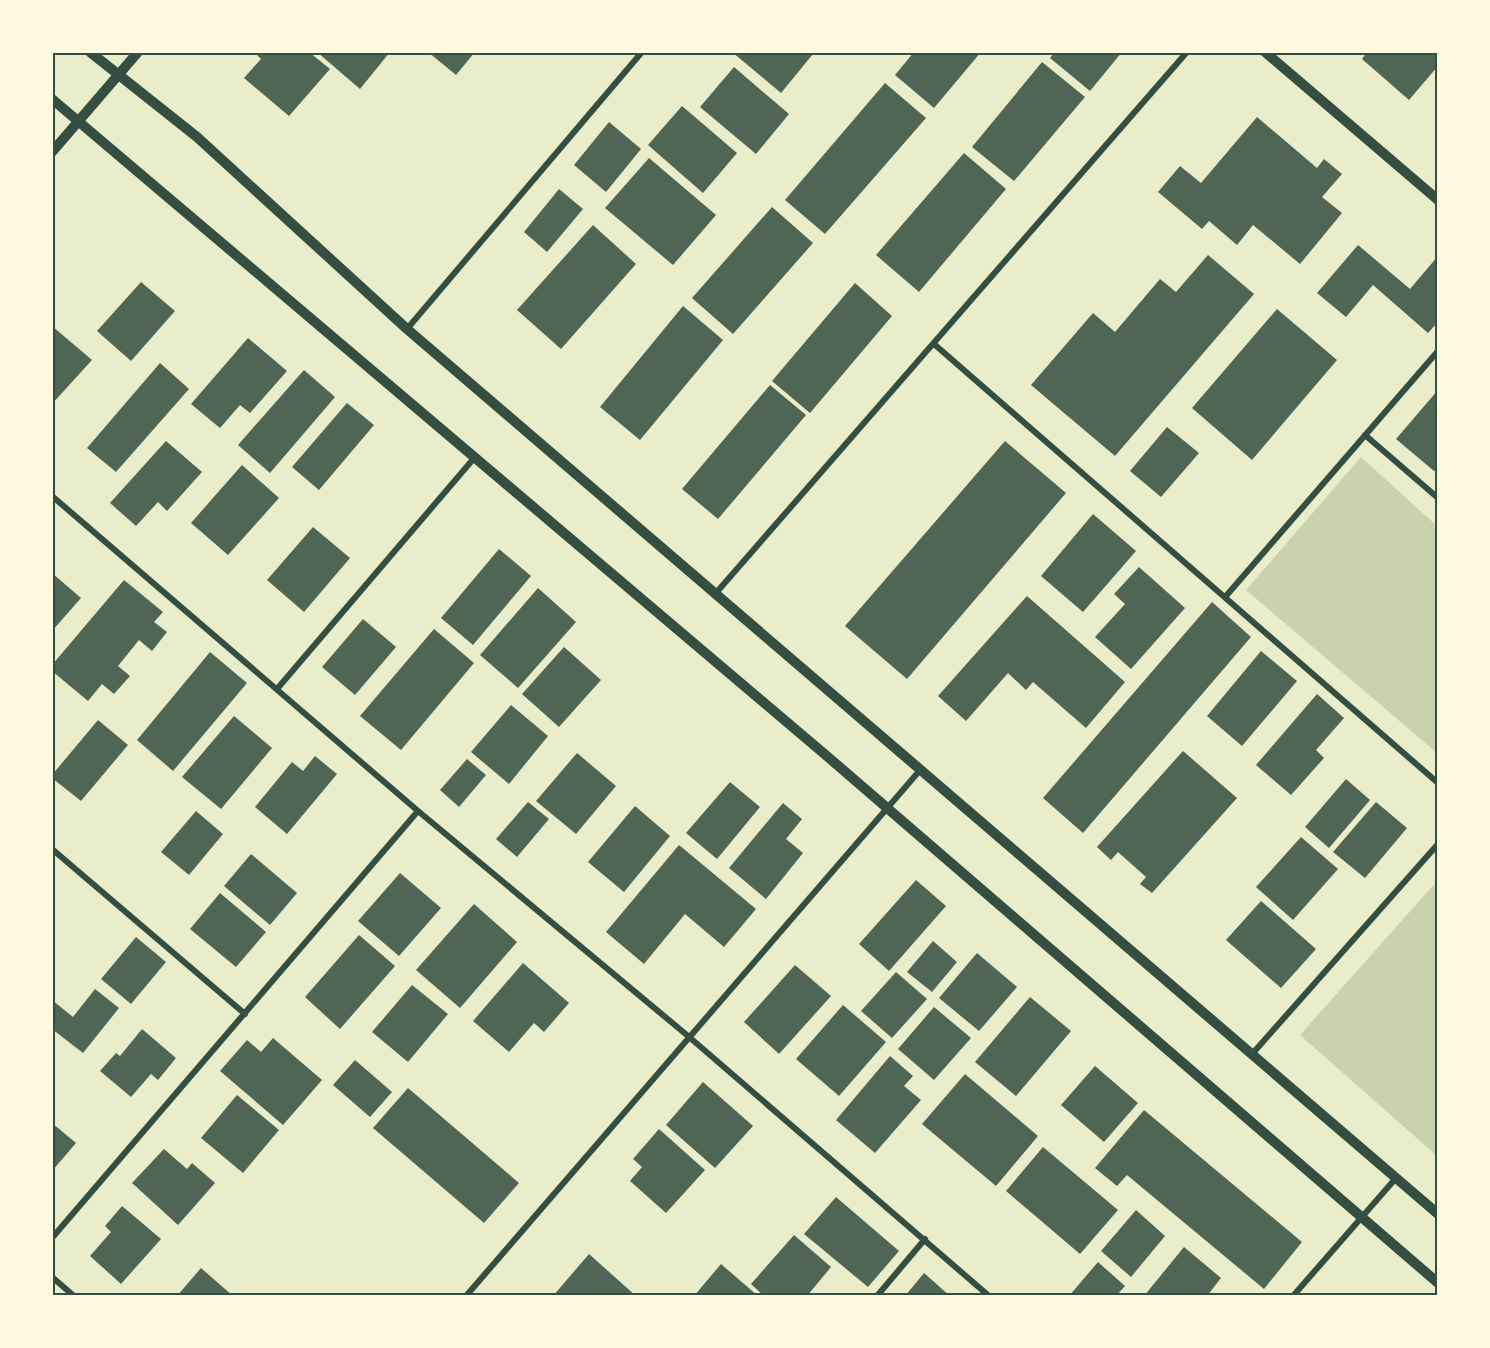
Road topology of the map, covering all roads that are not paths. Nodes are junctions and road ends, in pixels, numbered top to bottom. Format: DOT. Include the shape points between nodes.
graph roads {
  1 [pos="90,52"];
  2 [pos="138,52"];
  3 [pos="642,52"];
  4 [pos="1187,52"];
  5 [pos="1264,52"];
  6 [pos="117,77"];
  7 [pos="52,99"];
  8 [pos="78,122"];
  9 [pos="52,152"];
  10 [pos="1437,200"];
  11 [pos="407,329"];
  12 [pos="934,344"];
  13 [pos="1437,351"];
  14 [pos="1365,435"];
  15 [pos="475,456"];
  16 [pos="52,496"];
  17 [pos="1437,498"];
  18 [pos="716,593"];
  19 [pos="1226,596"];
  20 [pos="277,689"];
  21 [pos="921,769"];
  22 [pos="1437,783"];
  23 [pos="887,808"];
  24 [pos="418,811"];
  25 [pos="1437,844"];
  26 [pos="52,849"];
  27 [pos="245,1014"];
  28 [pos="688,1036"];
  29 [pos="1253,1053"];
  30 [pos="1396,1178"];
  31 [pos="1437,1214"];
  32 [pos="1361,1217"];
  33 [pos="52,1238"];
  34 [pos="925,1239"];
  35 [pos="52,1277"];
  36 [pos="1437,1283"];
  37 [pos="74,1296"];
  38 [pos="466,1296"];
  39 [pos="877,1296"];
  40 [pos="989,1296"];
  41 [pos="1293,1296"];
  1 -- 6 [label="street"];
  2 -- 6 [label="street"];
  3 -- 11 [label="street"];
  4 -- 12 [label="street"];
  5 -- 10 [label="street"];
  6 -- 8 [label="street"];
  6 -- 11 [label="street" via="197,137"];
  7 -- 8 [label="street"];
  8 -- 9 [label="street"];
  8 -- 15 [label="street"];
  11 -- 18 [label="street"];
  12 -- 18 [label="street"];
  12 -- 19 [label="street"];
  13 -- 14 [label="street"];
  14 -- 17 [label="street"];
  14 -- 19 [label="street"];
  15 -- 20 [label="street"];
  15 -- 23 [label="street"];
  16 -- 20 [label="street"];
  18 -- 21 [label="street"];
  19 -- 22 [label="street"];
  20 -- 24 [label="street"];
  21 -- 23 [label="street"];
  21 -- 29 [label="street"];
  23 -- 28 [label="street"];
  23 -- 32 [label="street"];
  24 -- 27 [label="street"];
  24 -- 28 [label="street"];
  25 -- 29 [label="street"];
  26 -- 27 [label="street"];
  27 -- 33 [label="street"];
  28 -- 34 [label="street"];
  28 -- 38 [label="street"];
  29 -- 30 [label="street"];
  30 -- 31 [label="street"];
  30 -- 32 [label="street"];
  32 -- 36 [label="street"];
  32 -- 41 [label="street"];
  34 -- 39 [label="street"];
  34 -- 40 [label="street"];
  35 -- 37 [label="street"];
}
